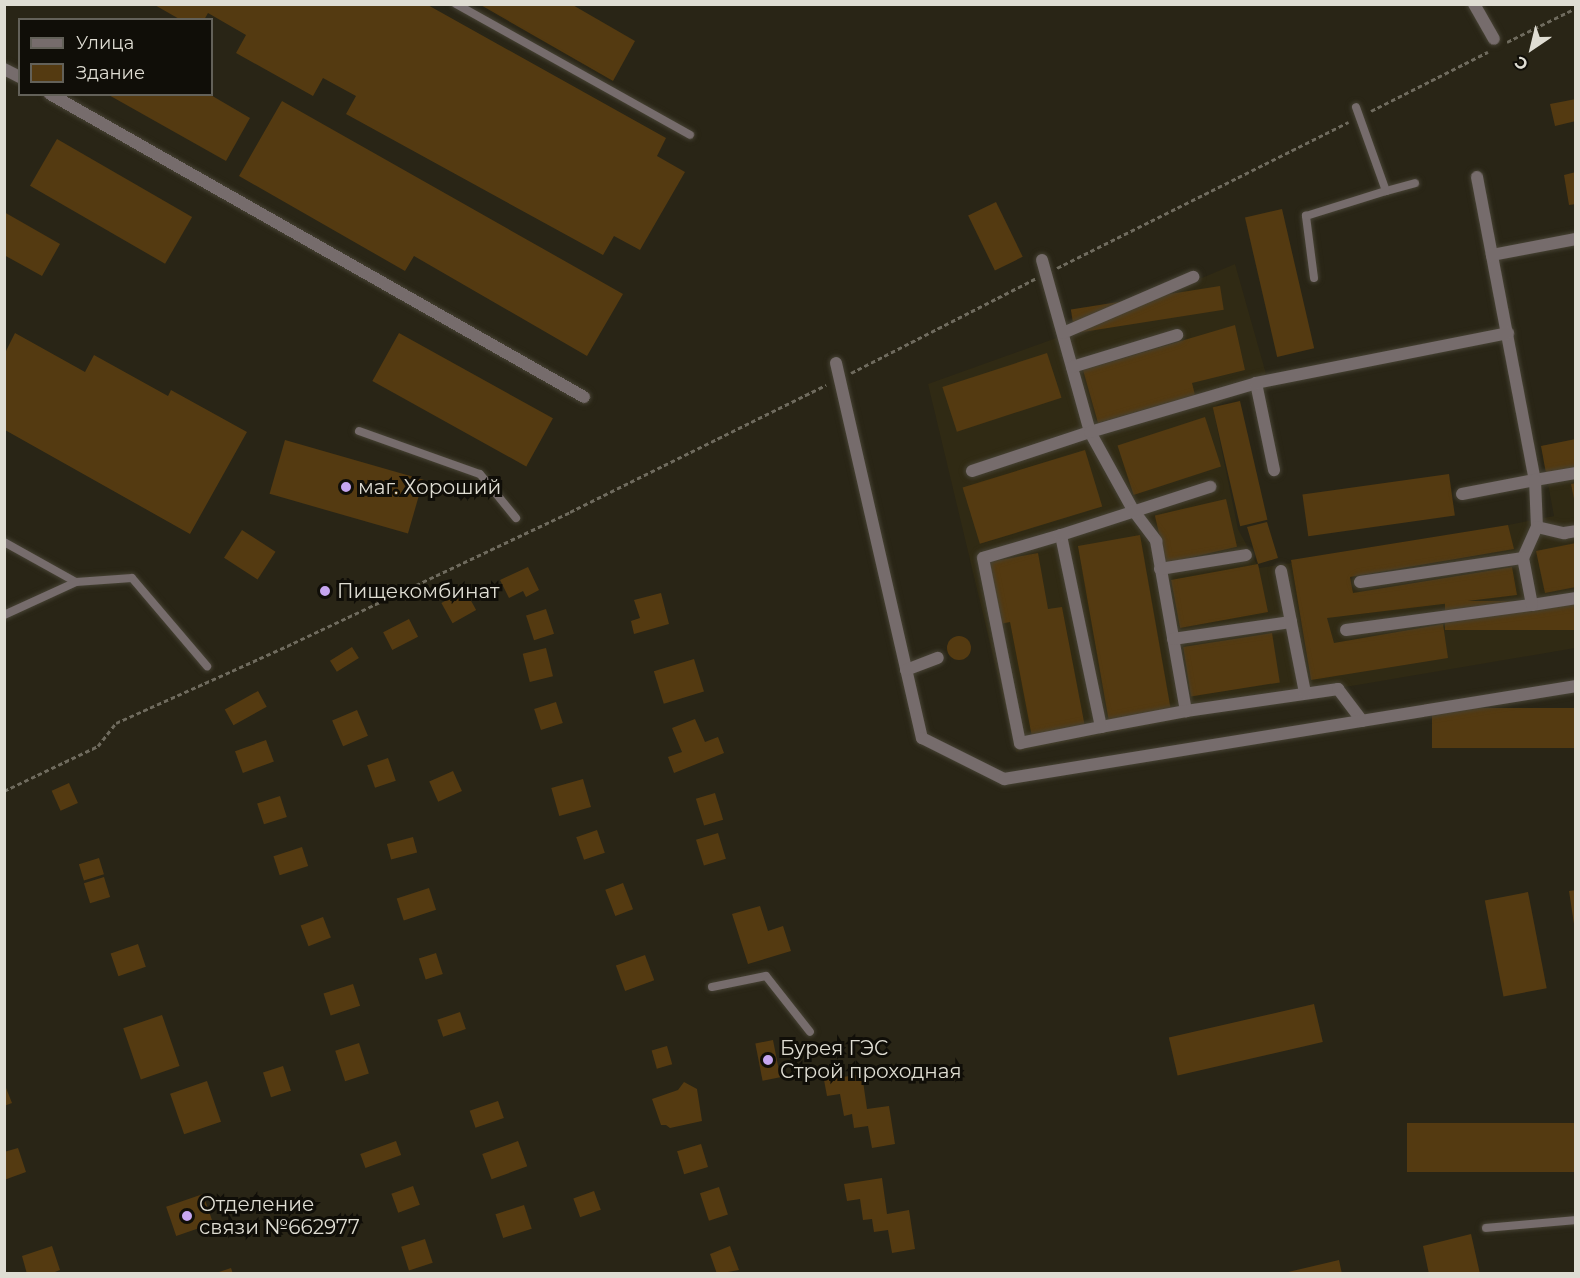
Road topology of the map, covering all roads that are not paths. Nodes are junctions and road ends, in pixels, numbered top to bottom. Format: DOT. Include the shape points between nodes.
graph roads {
  1 [pos="456,4"];
  2 [pos="1474,4"];
  3 [pos="1497,44"];
  4 [pos="4,69"];
  5 [pos="18,77"];
  6 [pos="54,96"];
  7 [pos="1356,107"];
  8 [pos="690,135"];
  9 [pos="1477,177"];
  10 [pos="1416,183"];
  11 [pos="1386,191"];
  12 [pos="1575,239"];
  13 [pos="1492,255"];
  14 [pos="1042,260"];
  15 [pos="1193,277"];
  16 [pos="1314,278"];
  17 [pos="1063,333"];
  18 [pos="1508,333"];
  19 [pos="1177,335"];
  20 [pos="836,363"];
  21 [pos="1072,367"];
  22 [pos="1256,383"];
  23 [pos="584,397"];
  24 [pos="359,431"];
  25 [pos="1090,432"];
  26 [pos="1274,470"];
  27 [pos="972,471"];
  28 [pos="1575,473"];
  29 [pos="1535,480"];
  30 [pos="1210,487"];
  31 [pos="1462,494"];
  32 [pos="1133,510"];
  33 [pos="516,518"];
  34 [pos="1537,527"];
  35 [pos="1575,531"];
  36 [pos="1060,535"];
  37 [pos="4,542"];
  38 [pos="1246,555"];
  39 [pos="1523,558"];
  40 [pos="1161,569"];
  41 [pos="1281,571"];
  42 [pos="76,582"];
  43 [pos="1360,582"];
  44 [pos="1575,598"];
  45 [pos="1532,605"];
  46 [pos="4,615"];
  47 [pos="1291,622"];
  48 [pos="1346,630"];
  49 [pos="1173,639"];
  50 [pos="938,658"];
  51 [pos="207,666"];
  52 [pos="906,670"];
  53 [pos="1575,686"];
  54 [pos="1305,693"];
  55 [pos="1186,711"];
  56 [pos="1362,721"];
  57 [pos="1101,727"];
  58 [pos="712,987"];
  59 [pos="810,1032"];
  60 [pos="1575,1220"];
  61 [pos="1486,1228"];
  1 -- 8 [label="lane"];
  2 -- 3 [label="street"];
  4 -- 5 [label="street"];
  6 -- 23 [label="street"];
  7 -- 11 [label="lane"];
  9 -- 13 [label="street"];
  10 -- 11 [label="lane"];
  11 -- 16 [label="lane" via="1306,216"];
  12 -- 13 [label="street"];
  13 -- 18 [label="street"];
  14 -- 17 [label="street"];
  15 -- 17 [label="street"];
  17 -- 21 [label="street"];
  18 -- 22 [label="street"];
  18 -- 29 [label="street"];
  19 -- 21 [label="street"];
  20 -- 52 [label="street"];
  21 -- 25 [label="street"];
  22 -- 25 [label="street"];
  22 -- 26 [label="street"];
  24 -- 33 [label="lane" via="480,474"];
  25 -- 27 [label="street"];
  25 -- 32 [label="street"];
  28 -- 29 [label="street"];
  29 -- 31 [label="street"];
  29 -- 34 [label="street"];
  30 -- 32 [label="street"];
  32 -- 36 [label="street"];
  32 -- 40 [label="street" via="1156,541"];
  34 -- 35 [label="street" via="1564,533"];
  34 -- 39 [label="street"];
  36 -- 57 [label="street"];
  36 -- 57 [label="street" via="983,558 1020,743"];
  37 -- 42 [label="lane"];
  38 -- 40 [label="street"];
  39 -- 43 [label="street"];
  39 -- 45 [label="street"];
  40 -- 49 [label="street"];
  41 -- 47 [label="street"];
  42 -- 46 [label="lane"];
  42 -- 51 [label="lane" via="132,578"];
  44 -- 45 [label="street"];
  45 -- 48 [label="street"];
  47 -- 49 [label="street"];
  47 -- 54 [label="street"];
  49 -- 55 [label="street"];
  50 -- 52 [label="street"];
  52 -- 56 [label="street" via="922,738 1004,779"];
  53 -- 56 [label="street"];
  54 -- 55 [label="street"];
  54 -- 56 [label="street" via="1338,689"];
  55 -- 57 [label="street"];
  58 -- 59 [label="lane" via="766,976"];
  60 -- 61 [label="lane"];
}
